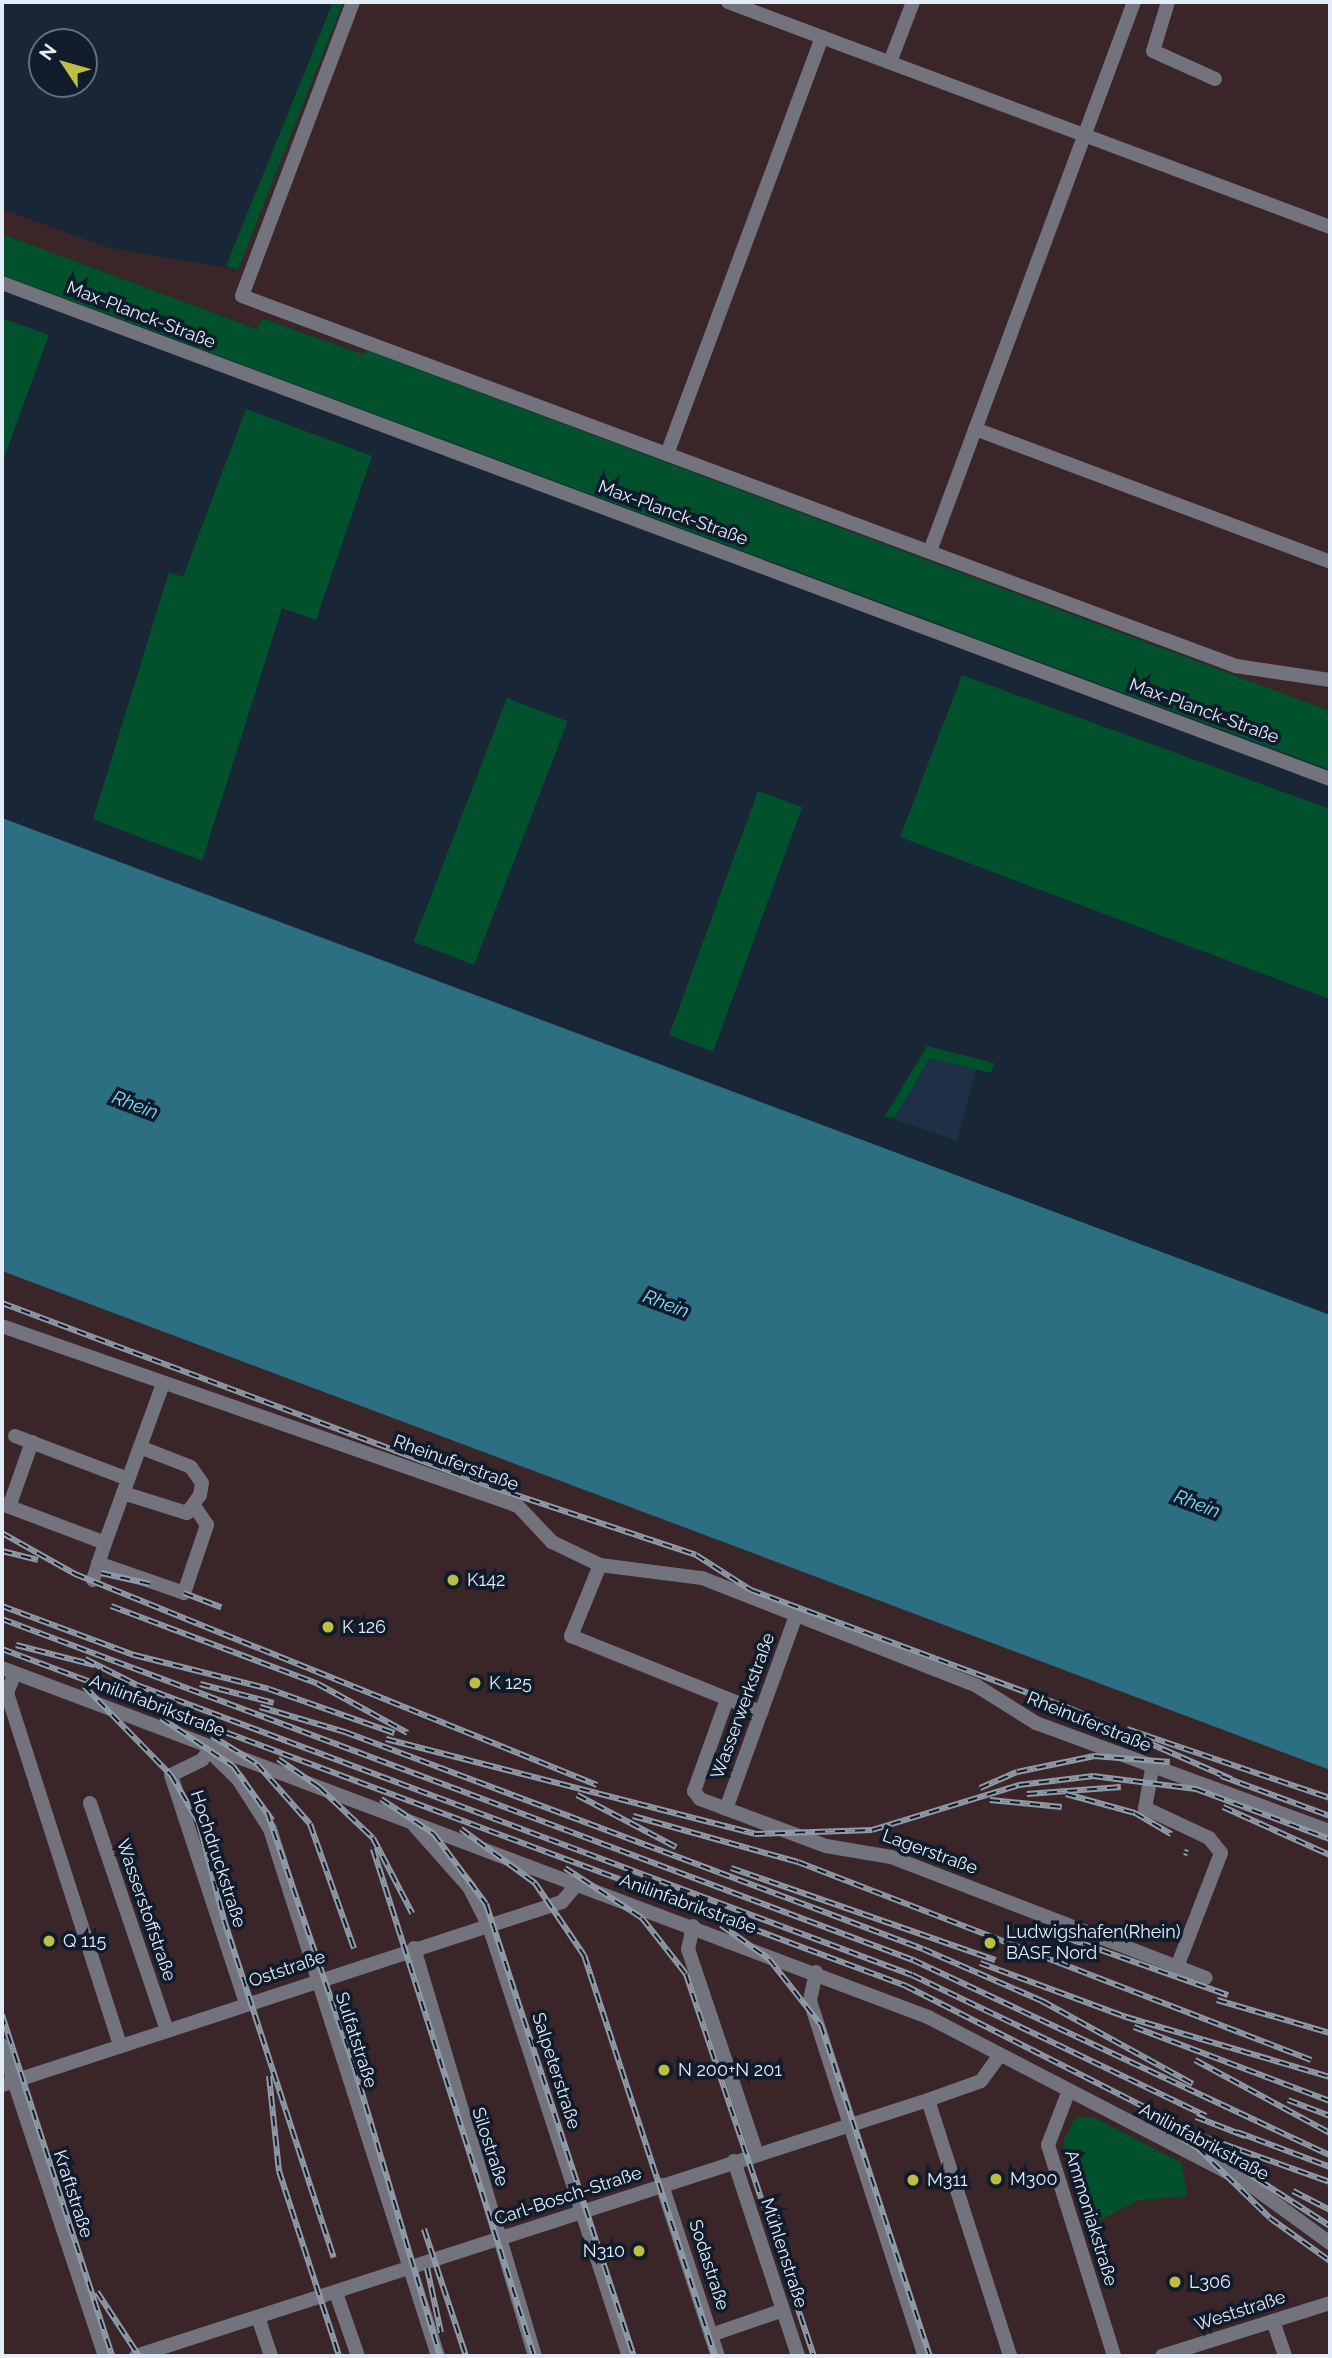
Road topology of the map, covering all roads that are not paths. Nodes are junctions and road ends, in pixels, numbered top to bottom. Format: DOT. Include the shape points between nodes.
graph roads {
  1 [pos="353,2"];
  2 [pos="728,2"];
  3 [pos="912,2"];
  4 [pos="1134,2"];
  5 [pos="1168,2"];
  6 [pos="822,37"];
  7 [pos="890,62"];
  8 [pos="1215,79"];
  9 [pos="1084,135"];
  10 [pos="1330,227"];
  11 [pos="2,283"];
  12 [pos="975,429"];
  13 [pos="667,454"];
  14 [pos="930,551"];
  15 [pos="1330,562"];
  16 [pos="1330,680"];
  17 [pos="1330,779"];
  18 [pos="2,1326"];
  19 [pos="162,1386"];
  20 [pos="15,1436"];
  21 [pos="32,1442"];
  22 [pos="140,1447"];
  23 [pos="126,1486"];
  24 [pos="5,1506"];
  25 [pos="195,1507"];
  26 [pos="105,1544"];
  27 [pos="98,1563"];
  28 [pos="600,1564"];
  29 [pos="93,1580"];
  30 [pos="796,1616"];
  31 [pos="8,1670"];
  32 [pos="727,1699"];
  33 [pos="761,1713"];
  34 [pos="211,1750"];
  35 [pos="1152,1769"];
  36 [pos="90,1803"];
  37 [pos="726,1809"];
  38 [pos="407,1820"];
  39 [pos="1330,1831"];
  40 [pos="578,1883"];
  41 [pos="489,1926"];
  42 [pos="693,1926"];
  43 [pos="414,1948"];
  44 [pos="1177,1967"];
  45 [pos="816,1972"];
  46 [pos="1206,1978"];
  47 [pos="316,1979"];
  48 [pos="246,2003"];
  49 [pos="167,2030"];
  50 [pos="2,2045"];
  51 [pos="120,2046"];
  52 [pos="1000,2055"];
  53 [pos="9,2083"];
  54 [pos="1068,2094"];
  55 [pos="928,2100"];
  56 [pos="848,2124"];
  57 [pos="757,2154"];
  58 [pos="734,2161"];
  59 [pos="662,2185"];
  60 [pos="582,2212"];
  61 [pos="499,2239"];
  62 [pos="1330,2243"];
  63 [pos="410,2268"];
  64 [pos="336,2293"];
  65 [pos="1330,2303"];
  66 [pos="783,2310"];
  67 [pos="258,2317"];
  68 [pos="1273,2321"];
  69 [pos="711,2335"];
  70 [pos="105,2356"];
  71 [pos="136,2356"];
  72 [pos="271,2356"];
  73 [pos="358,2356"];
  74 [pos="438,2356"];
  75 [pos="535,2356"];
  76 [pos="629,2356"];
  77 [pos="718,2356"];
  78 [pos="798,2356"];
  79 [pos="925,2356"];
  80 [pos="1010,2356"];
  81 [pos="1114,2356"];
  82 [pos="1162,2356"];
  83 [pos="1285,2356"];
  1 -- 13 [label="street" via="242,296"];
  2 -- 6 [label="street"];
  3 -- 7 [label="street"];
  4 -- 9 [label="street"];
  5 -- 8 [label="street" via="1153,51"];
  6 -- 7 [label="street"];
  6 -- 13 [label="street"];
  7 -- 9 [label="street"];
  9 -- 10 [label="street"];
  9 -- 12 [label="street"];
  11 -- 17 [label="street, Max-Planck-Straße"];
  12 -- 14 [label="street"];
  12 -- 15 [label="street"];
  13 -- 14 [label="street"];
  14 -- 16 [label="street" via="1236,666"];
  18 -- 19 [label="street, Rheinuferstraße"];
  19 -- 22 [label="street"];
  19 -- 28 [label="street, Rheinuferstraße" via="238,1405 518,1506 552,1542"];
  20 -- 21 [label="street"];
  21 -- 23 [label="street"];
  21 -- 24 [label="street"];
  22 -- 23 [label="street"];
  22 -- 25 [label="street" via="198,1474"];
  23 -- 25 [label="street" via="176,1513"];
  23 -- 26 [label="street"];
  24 -- 26 [label="street"];
  25 -- 27 [label="street" via="207,1525 184,1593"];
  26 -- 27 [label="street"];
  27 -- 29 [label="street"];
  28 -- 30 [label="street, Rheinuferstraße" via="702,1578"];
  28 -- 32 [label="street" via="570,1636"];
  30 -- 33 [label="street, Wasserwerkstraße"];
  30 -- 35 [label="street, Rheinuferstraße" via="977,1686 1014,1713"];
  31 -- 34 [label="street, Anilinfabrikstraße"];
  31 -- 51 [label="street" via="7,1693"];
  32 -- 33 [label="street"];
  32 -- 37 [label="street, Lagerstraße" via="694,1791"];
  33 -- 37 [label="street, Wasserwerkstraße"];
  34 -- 38 [label="street, Anilinfabrikstraße"];
  34 -- 47 [label="street, Sulfatstraße" via="238,1779 270,1829"];
  34 -- 48 [label="street, Hochdruckstraße" via="171,1775"];
  35 -- 39 [label="street, Rheinuferstraße"];
  35 -- 44 [label="street, Rheinuferstraße" via="1145,1808 1209,1838 1221,1853"];
  36 -- 49 [label="street, Wasserstoffstraße"];
  37 -- 44 [label="street, Lagerstraße" via="826,1846 891,1857"];
  38 -- 40 [label="street, Anilinfabrikstraße"];
  38 -- 41 [label="street, Salpeterstraße" via="470,1887"];
  40 -- 41 [label="street, Oststraße" via="562,1902"];
  40 -- 42 [label="street, Anilinfabrikstraße"];
  41 -- 43 [label="street, Oststraße"];
  41 -- 60 [label="street, Salpeterstraße"];
  42 -- 45 [label="street, Anilinfabrikstraße"];
  42 -- 57 [label="street" via="688,1949"];
  43 -- 47 [label="street, Oststraße"];
  43 -- 61 [label="street, Silostraße"];
  44 -- 46 [label="street, Lagerstraße"];
  45 -- 52 [label="street, Anilinfabrikstraße" via="928,2017"];
  45 -- 56 [label="street" via="810,2001"];
  47 -- 48 [label="street, Oststraße"];
  47 -- 63 [label="street, Sulfatstraße"];
  48 -- 49 [label="street, Oststraße"];
  49 -- 51 [label="street, Oststraße"];
  50 -- 53 [label="street, Kraftstraße"];
  51 -- 53 [label="street, Oststraße"];
  52 -- 54 [label="street, Anilinfabrikstraße"];
  52 -- 55 [label="street, Carl-Bosch-Straße" via="981,2081"];
  53 -- 70 [label="street, Kraftstraße"];
  54 -- 62 [label="street, Anilinfabrikstraße" via="1246,2182"];
  54 -- 81 [label="street, Ammoniakstraße" via="1048,2145"];
  55 -- 56 [label="street, Carl-Bosch-Straße"];
  55 -- 80 [label="street"];
  56 -- 57 [label="street, Carl-Bosch-Straße"];
  56 -- 79 [label="street"];
  57 -- 58 [label="street, Carl-Bosch-Straße"];
  58 -- 59 [label="street, Carl-Bosch-Straße"];
  58 -- 66 [label="street, Mühlenstraße"];
  59 -- 60 [label="street, Carl-Bosch-Straße"];
  59 -- 69 [label="street, Sodastraße"];
  60 -- 61 [label="street, Carl-Bosch-Straße"];
  60 -- 76 [label="street, Salpeterstraße"];
  61 -- 63 [label="street, Carl-Bosch-Straße"];
  61 -- 75 [label="street, Silostraße"];
  63 -- 64 [label="street, Carl-Bosch-Straße"];
  63 -- 74 [label="street, Sulfatstraße"];
  64 -- 67 [label="street, Carl-Bosch-Straße"];
  64 -- 73 [label="street"];
  65 -- 68 [label="street, Weststraße"];
  66 -- 69 [label="street"];
  66 -- 78 [label="street, Mühlenstraße"];
  67 -- 71 [label="street, Carl-Bosch-Straße"];
  67 -- 72 [label="street"];
  68 -- 82 [label="street, Weststraße"];
  68 -- 83 [label="street"];
  69 -- 77 [label="street, Sodastraße"];
}
